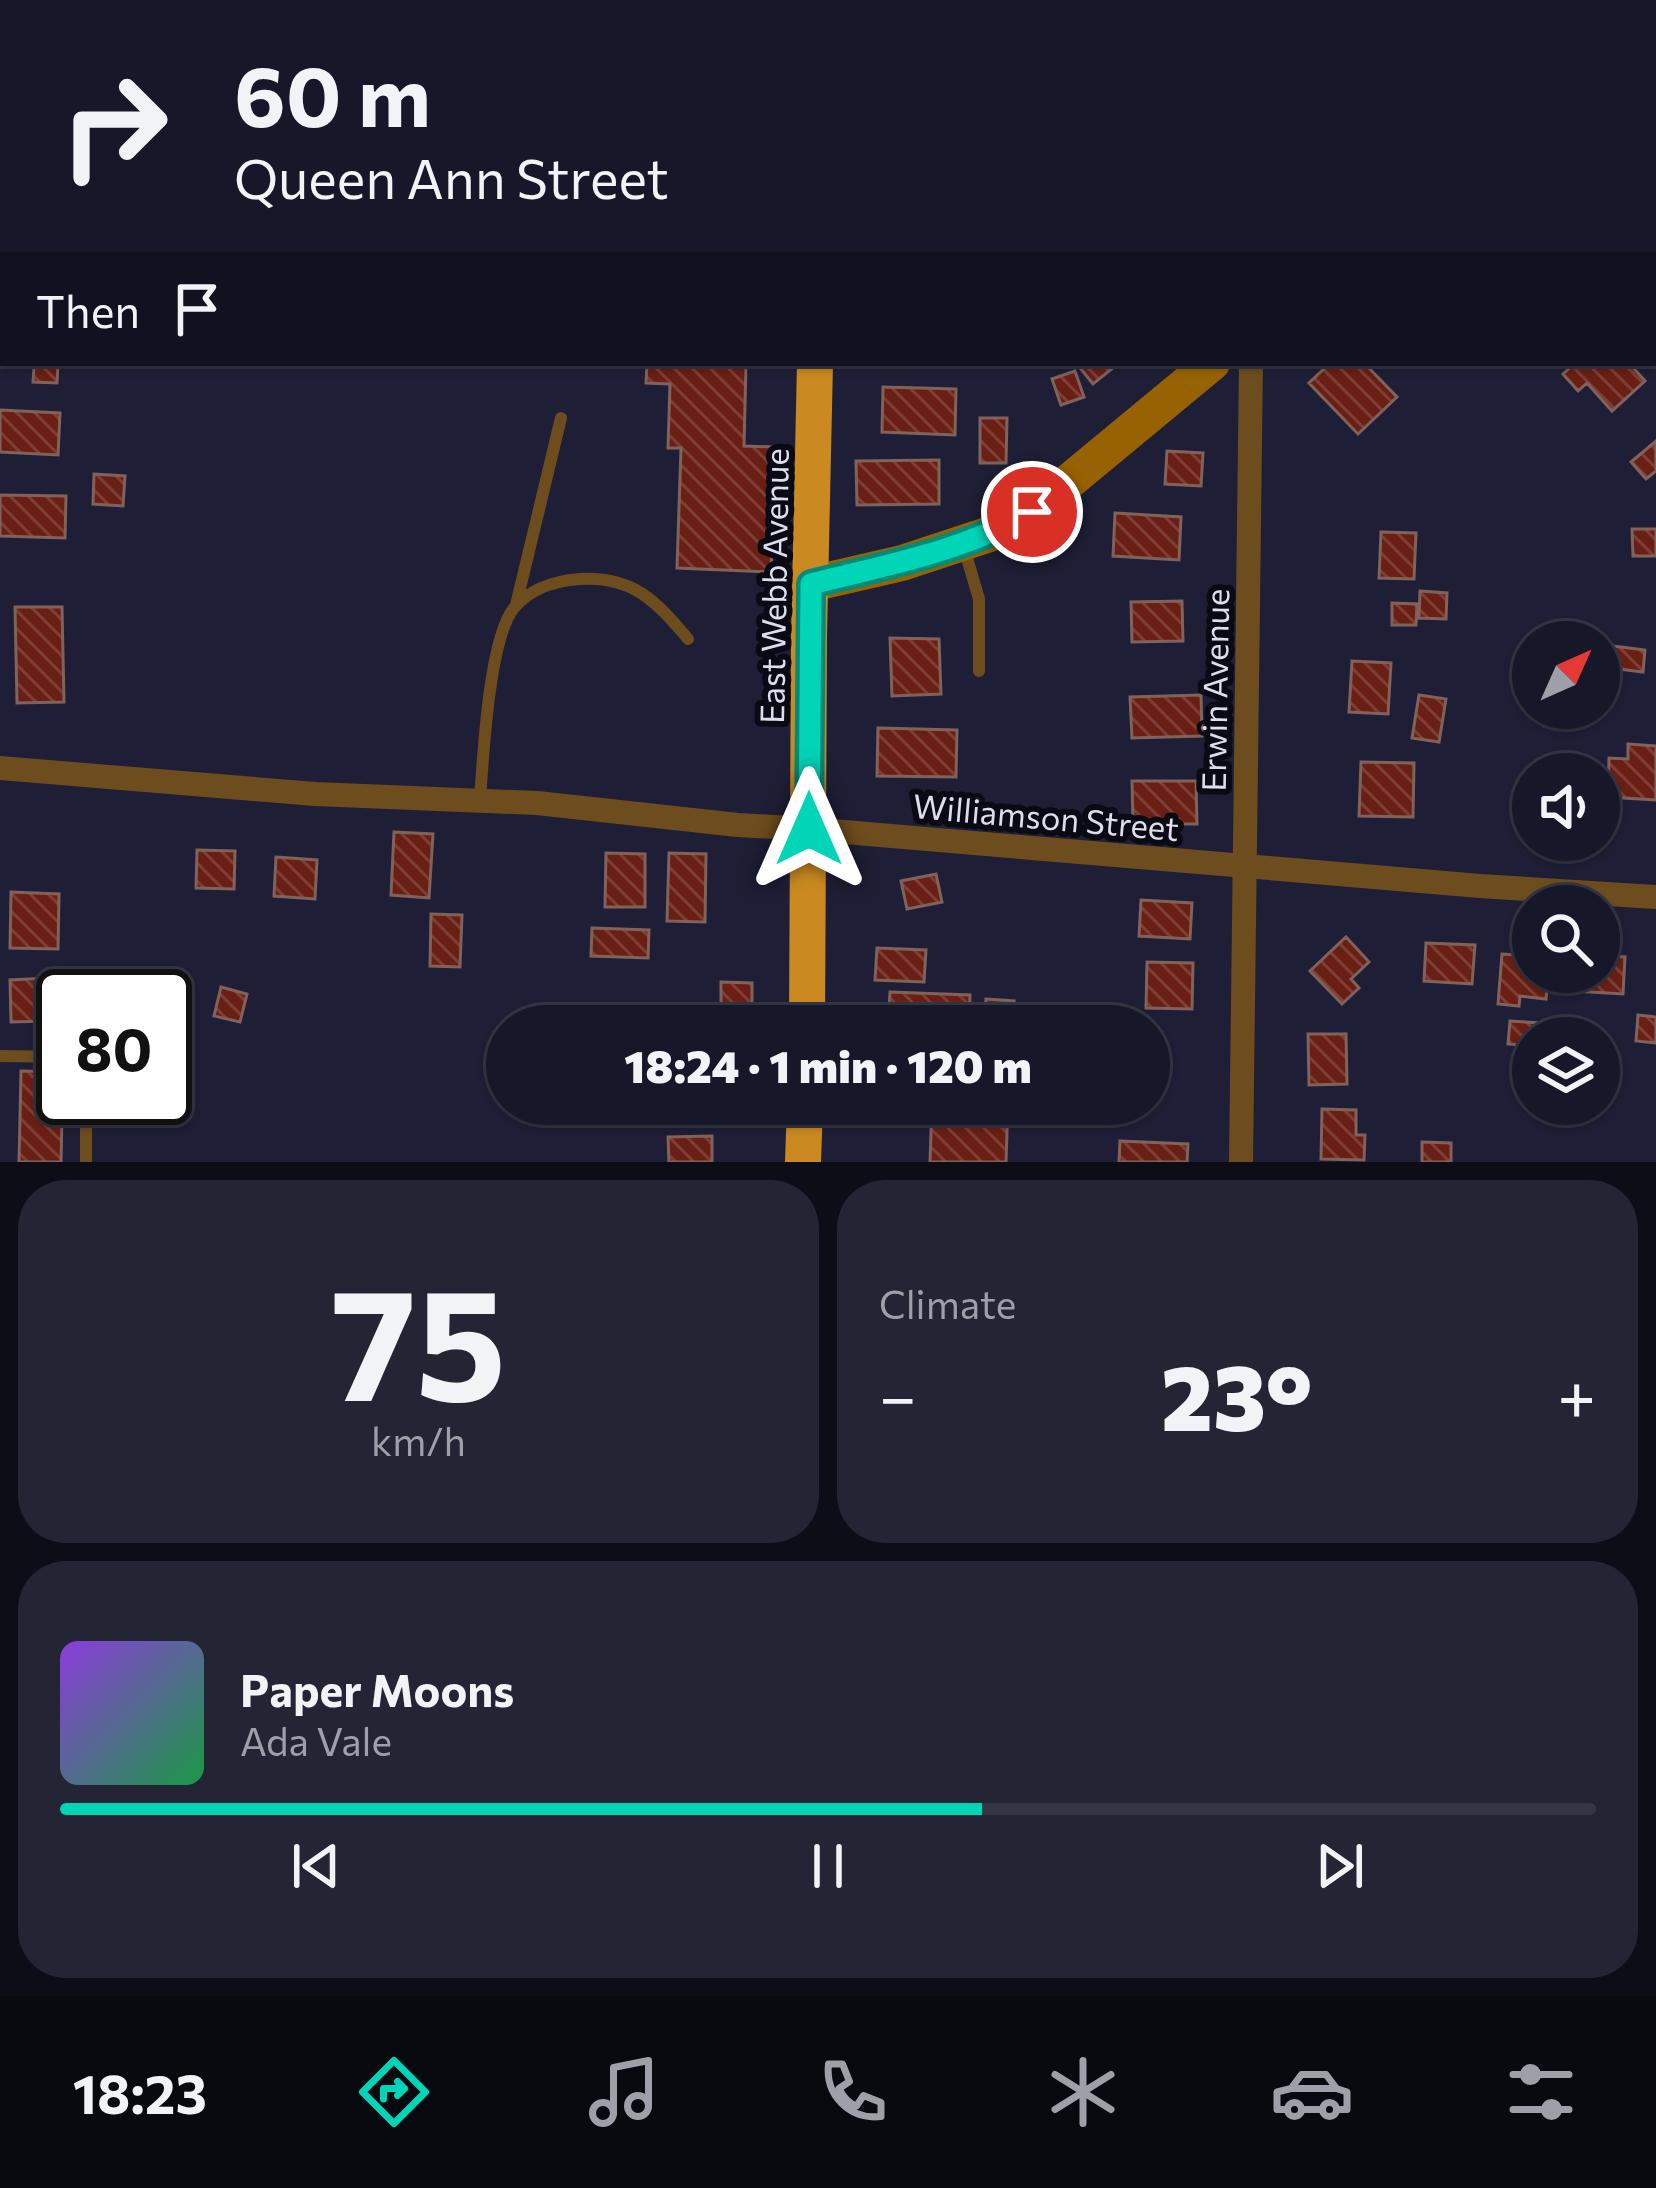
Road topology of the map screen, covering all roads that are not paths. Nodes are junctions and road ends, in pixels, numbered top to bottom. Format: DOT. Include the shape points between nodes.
graph roads {
  1 [pos="815,366"];
  2 [pos="1208,366"];
  3 [pos="1251,366"];
  4 [pos="561,418"];
  5 [pos="963,545"];
  6 [pos="811,584"];
  7 [pos="516,606"];
  8 [pos="688,639"];
  9 [pos="980,670"];
  10 [pos="0,768"];
  11 [pos="480,801"];
  12 [pos="809,829"];
  13 [pos="1246,867"];
  14 [pos="1656,897"];
  15 [pos="807,1005"];
  16 [pos="0,1056"];
  17 [pos="36,1057"];
  18 [pos="86,1125"];
  19 [pos="804,1125"];
  20 [pos="86,1162"];
  21 [pos="803,1162"];
  22 [pos="1241,1162"];
  1 -- 6 [label="highway, East Webb Avenue"];
  2 -- 5 [label="street" via="1032,512"];
  3 -- 13 [label="street, Erwin Avenue"];
  4 -- 7 [label="lane"];
  5 -- 6 [label="street"];
  5 -- 9 [label="lane" via="979,599"];
  6 -- 12 [label="highway, East Webb Avenue"];
  7 -- 8 [label="lane" via="556,581 598,578 633,587"];
  7 -- 11 [label="lane" via="500,640"];
  10 -- 11 [label="street, Williamson Street"];
  11 -- 12 [label="street, Williamson Street"];
  12 -- 13 [label="street, Williamson Street"];
  12 -- 15 [label="highway, East Webb Avenue"];
  13 -- 14 [label="street, Williamson Street"];
  13 -- 22 [label="street, Erwin Avenue"];
  16 -- 17 [label="lane"];
  18 -- 20 [label="lane"];
  19 -- 21 [label="highway"];
}
